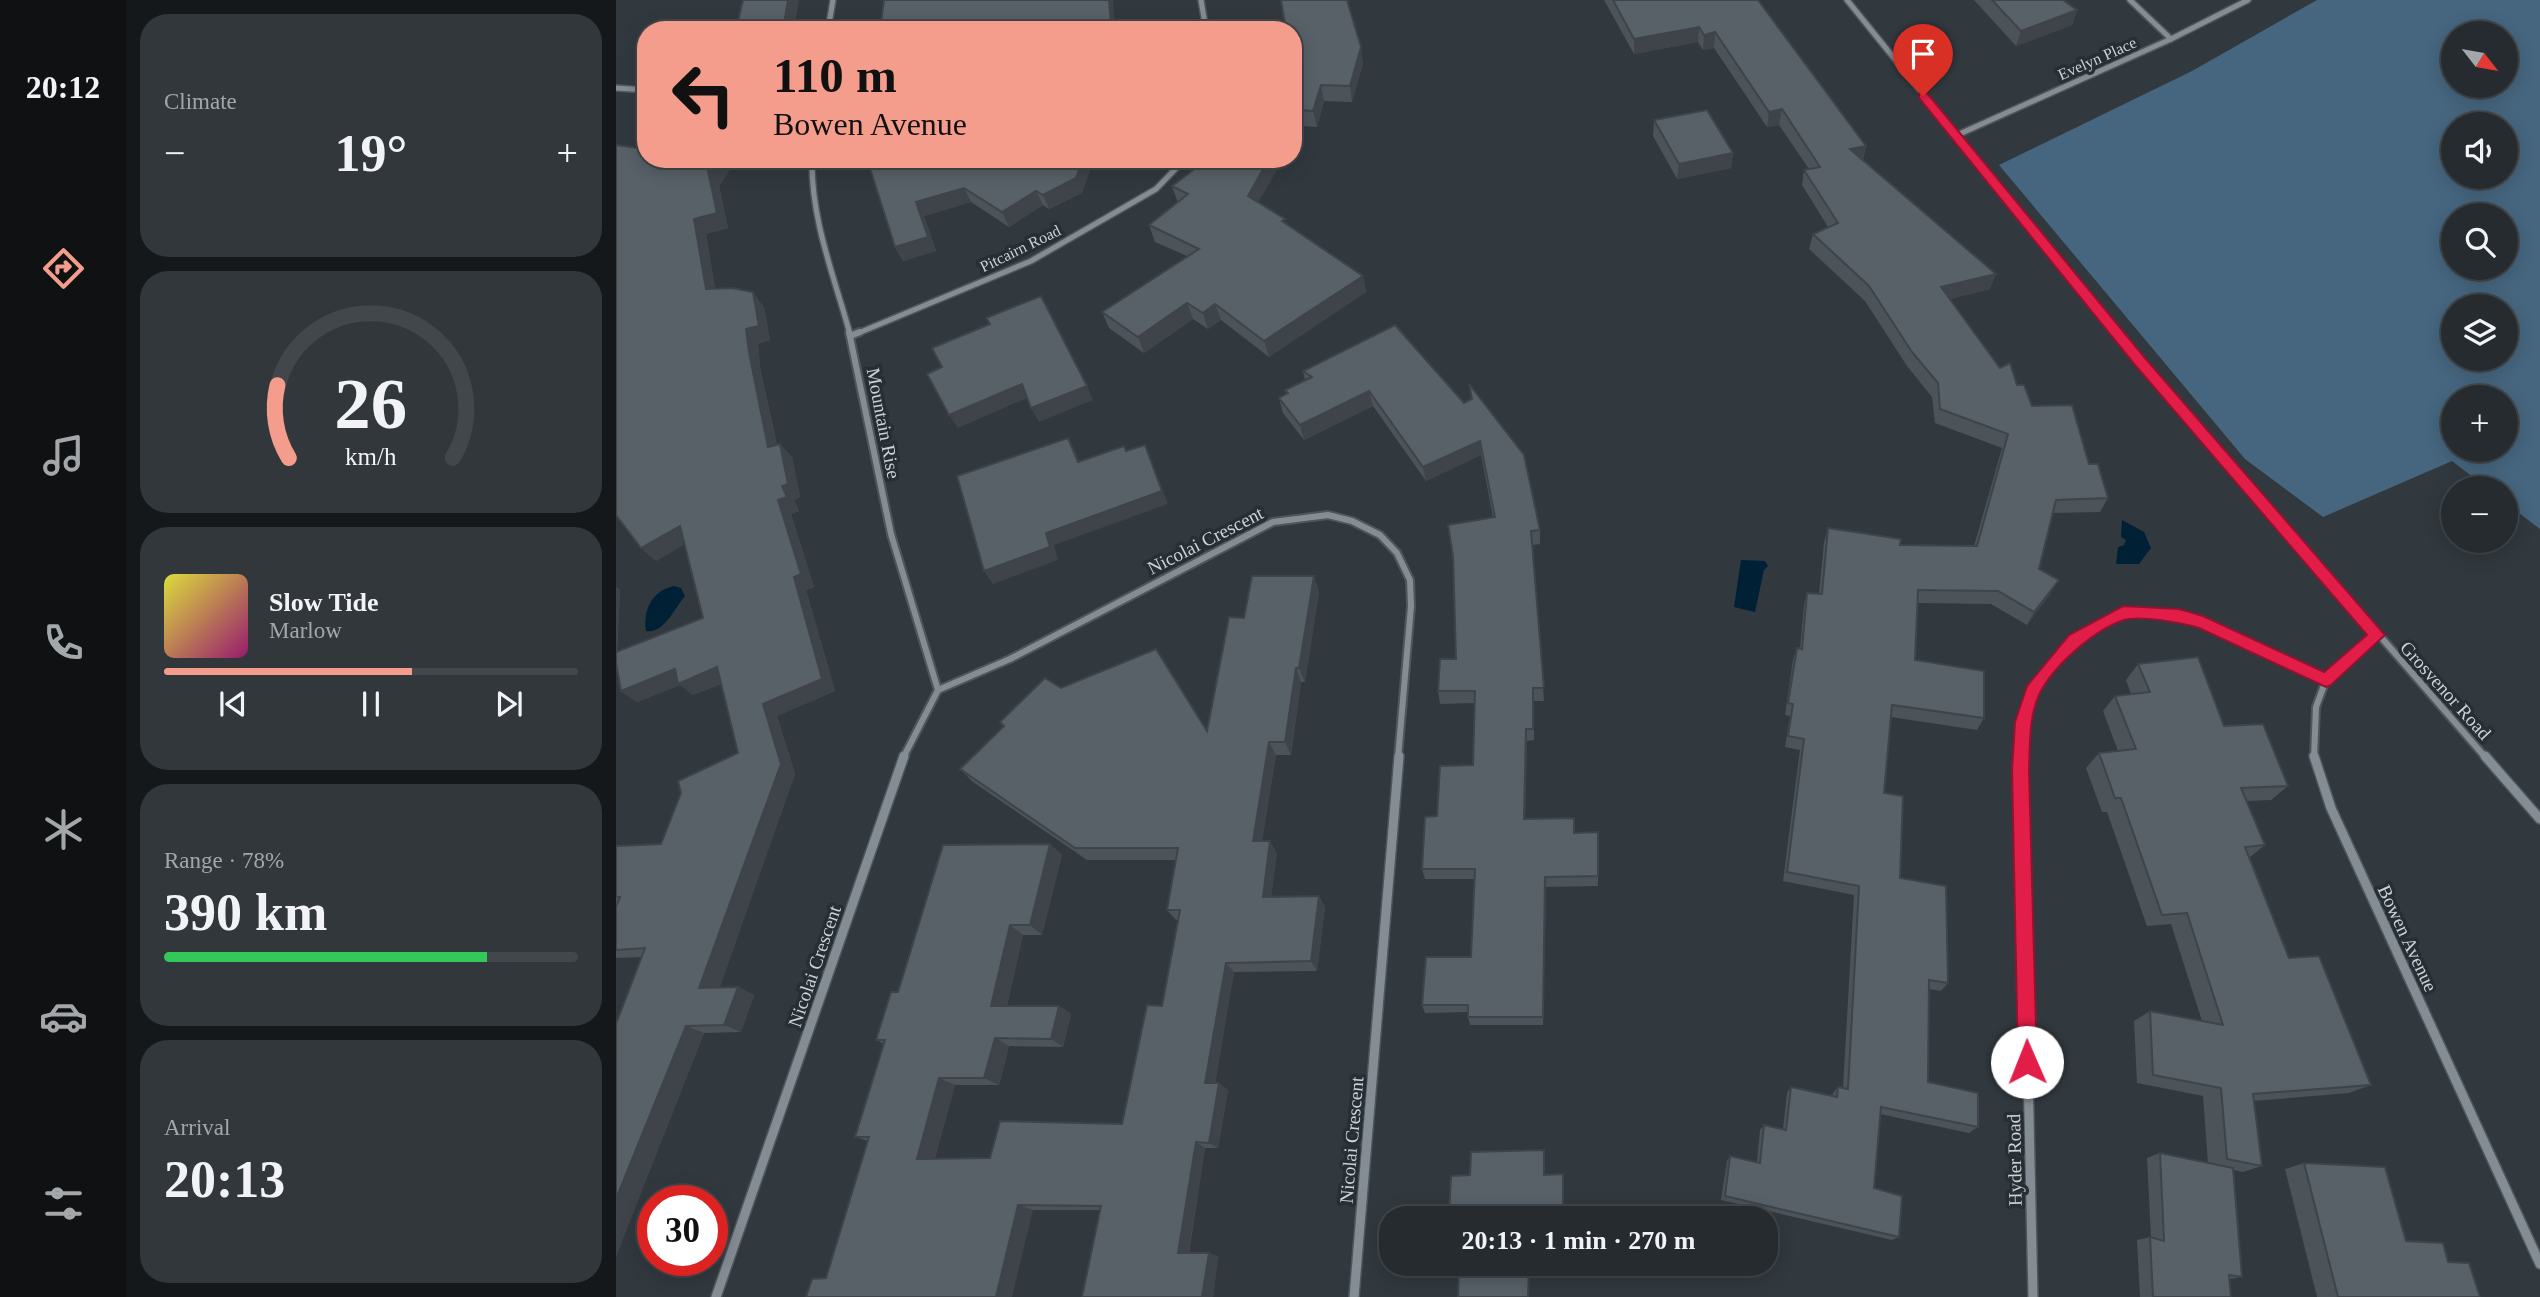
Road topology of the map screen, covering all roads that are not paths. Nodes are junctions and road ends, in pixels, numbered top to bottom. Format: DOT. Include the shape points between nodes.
graph roads {
  1 [pos="833,0"];
  2 [pos="1200,0"];
  3 [pos="1847,0"];
  4 [pos="2130,0"];
  5 [pos="2248,0"];
  6 [pos="830,21"];
  7 [pos="1204,21"];
  8 [pos="2171,39"];
  9 [pos="616,88"];
  10 [pos="637,89"];
  11 [pos="1955,136"];
  12 [pos="811,168"];
  13 [pos="1176,168"];
  14 [pos="850,335"];
  15 [pos="2377,635"];
  16 [pos="2326,680"];
  17 [pos="937,690"];
  18 [pos="2540,819"];
  19 [pos="2540,1264"];
  20 [pos="716,1297"];
  21 [pos="1354,1297"];
  22 [pos="2033,1297"];
  1 -- 6 [label="street"];
  2 -- 7 [label="street"];
  3 -- 11 [label="street, Grosvenor Road"];
  4 -- 8 [label="street"];
  5 -- 8 [label="street, Evelyn Place"];
  8 -- 11 [label="street, Evelyn Place"];
  9 -- 10 [label="street"];
  11 -- 15 [label="street, Grosvenor Road" via="2140,362"];
  12 -- 14 [label="street, Mountain Rise" via="814,203"];
  13 -- 14 [label="street, Pitcairn Road" via="1156,189 1031,261"];
  14 -- 17 [label="street, Mountain Rise" via="879,482"];
  15 -- 16 [label="street"];
  15 -- 18 [label="street, Grosvenor Road"];
  16 -- 19 [label="street, Bowen Avenue" via="2316,707 2314,761 2326,796"];
  16 -- 22 [label="street, Hyder Road" via="2179,615 2123,613 2074,640 2032,691 2020,770"];
  17 -- 20 [label="street, Nicolai Crescent" via="908,744"];
  17 -- 21 [label="street, Nicolai Crescent" via="1010,659 1273,522 1328,515 1380,535 1397,553 1409,580 1411,606"];
}
